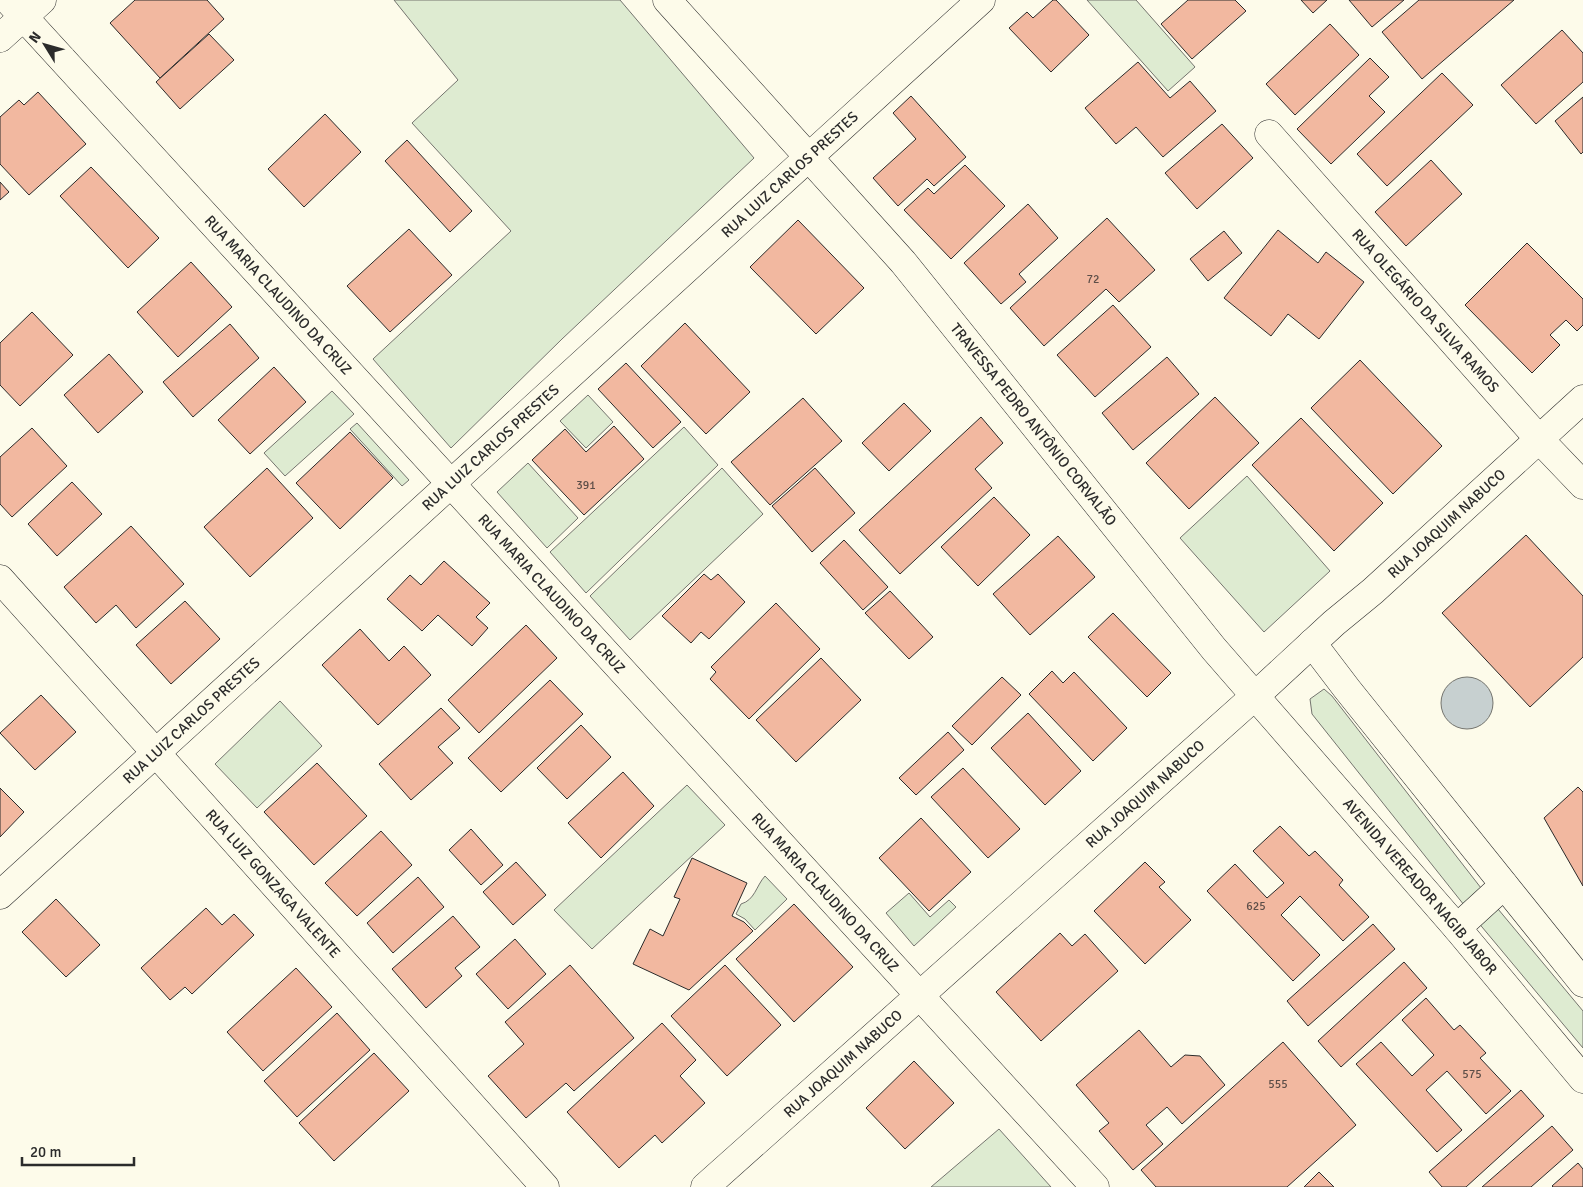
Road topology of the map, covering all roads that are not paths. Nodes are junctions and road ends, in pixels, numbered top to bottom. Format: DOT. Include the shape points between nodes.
graph roads {
  1 [pos="667,0"];
  2 [pos="980,0"];
  3 [pos="24,6"];
  4 [pos="0,38"];
  5 [pos="1269,134"];
  6 [pos="808,157"];
  7 [pos="1583,400"];
  8 [pos="1539,439"];
  9 [pos="450,483"];
  10 [pos="1583,485"];
  11 [pos="0,579"];
  12 [pos="1312,643"];
  13 [pos="1255,696"];
  14 [pos="155,753"];
  15 [pos="1504,885"];
  16 [pos="0,895"];
  17 [pos="1457,928"];
  18 [pos="1583,983"];
  19 [pos="919,995"];
  20 [pos="1583,1079"];
  21 [pos="545,1187"];
  22 [pos="705,1187"];
  23 [pos="1095,1187"];
  1 -- 6 [label="street, TRAVESSA PEDRO ANTÔNIO CORVALÃO"];
  2 -- 6 [label="street, RUA LUIZ CARLOS PRESTES"];
  3 -- 4 [label="street"];
  3 -- 9 [label="street, RUA MARIA CLAUDINO DA CRUZ"];
  5 -- 8 [label="street, RUA OLEGÁRIO DA SILVA RAMOS"];
  6 -- 9 [label="street, RUA LUIZ CARLOS PRESTES"];
  6 -- 13 [label="street, TRAVESSA PEDRO ANTÔNIO CORVALÃO" via="904,262"];
  7 -- 8 [label="street, RUA JOAQUIM NABUCO"];
  8 -- 10 [label="street, RUA OLEGÁRIO DA SILVA RAMOS"];
  8 -- 12 [label="street, RUA JOAQUIM NABUCO"];
  9 -- 14 [label="street, RUA LUIZ CARLOS PRESTES"];
  9 -- 19 [label="street, RUA MARIA CLAUDINO DA CRUZ"];
  11 -- 14 [label="street, RUA LUIZ GONZAGA VALENTE"];
  12 -- 13 [label="street, RUA JOAQUIM NABUCO"];
  12 -- 15 [label="street"];
  13 -- 17 [label="street, AVENIDA VEREADOR NAGIB JABOR"];
  13 -- 19 [label="street, RUA JOAQUIM NABUCO"];
  14 -- 16 [label="street, RUA LUIZ CARLOS PRESTES"];
  14 -- 21 [label="street, RUA LUIZ GONZAGA VALENTE"];
  15 -- 17 [label="street"];
  15 -- 18 [label="street"];
  17 -- 20 [label="street, AVENIDA VEREADOR NAGIB JABOR"];
  19 -- 22 [label="street, RUA JOAQUIM NABUCO"];
  19 -- 23 [label="street, RUA MARIA CLAUDINO DA CRUZ"];
}
